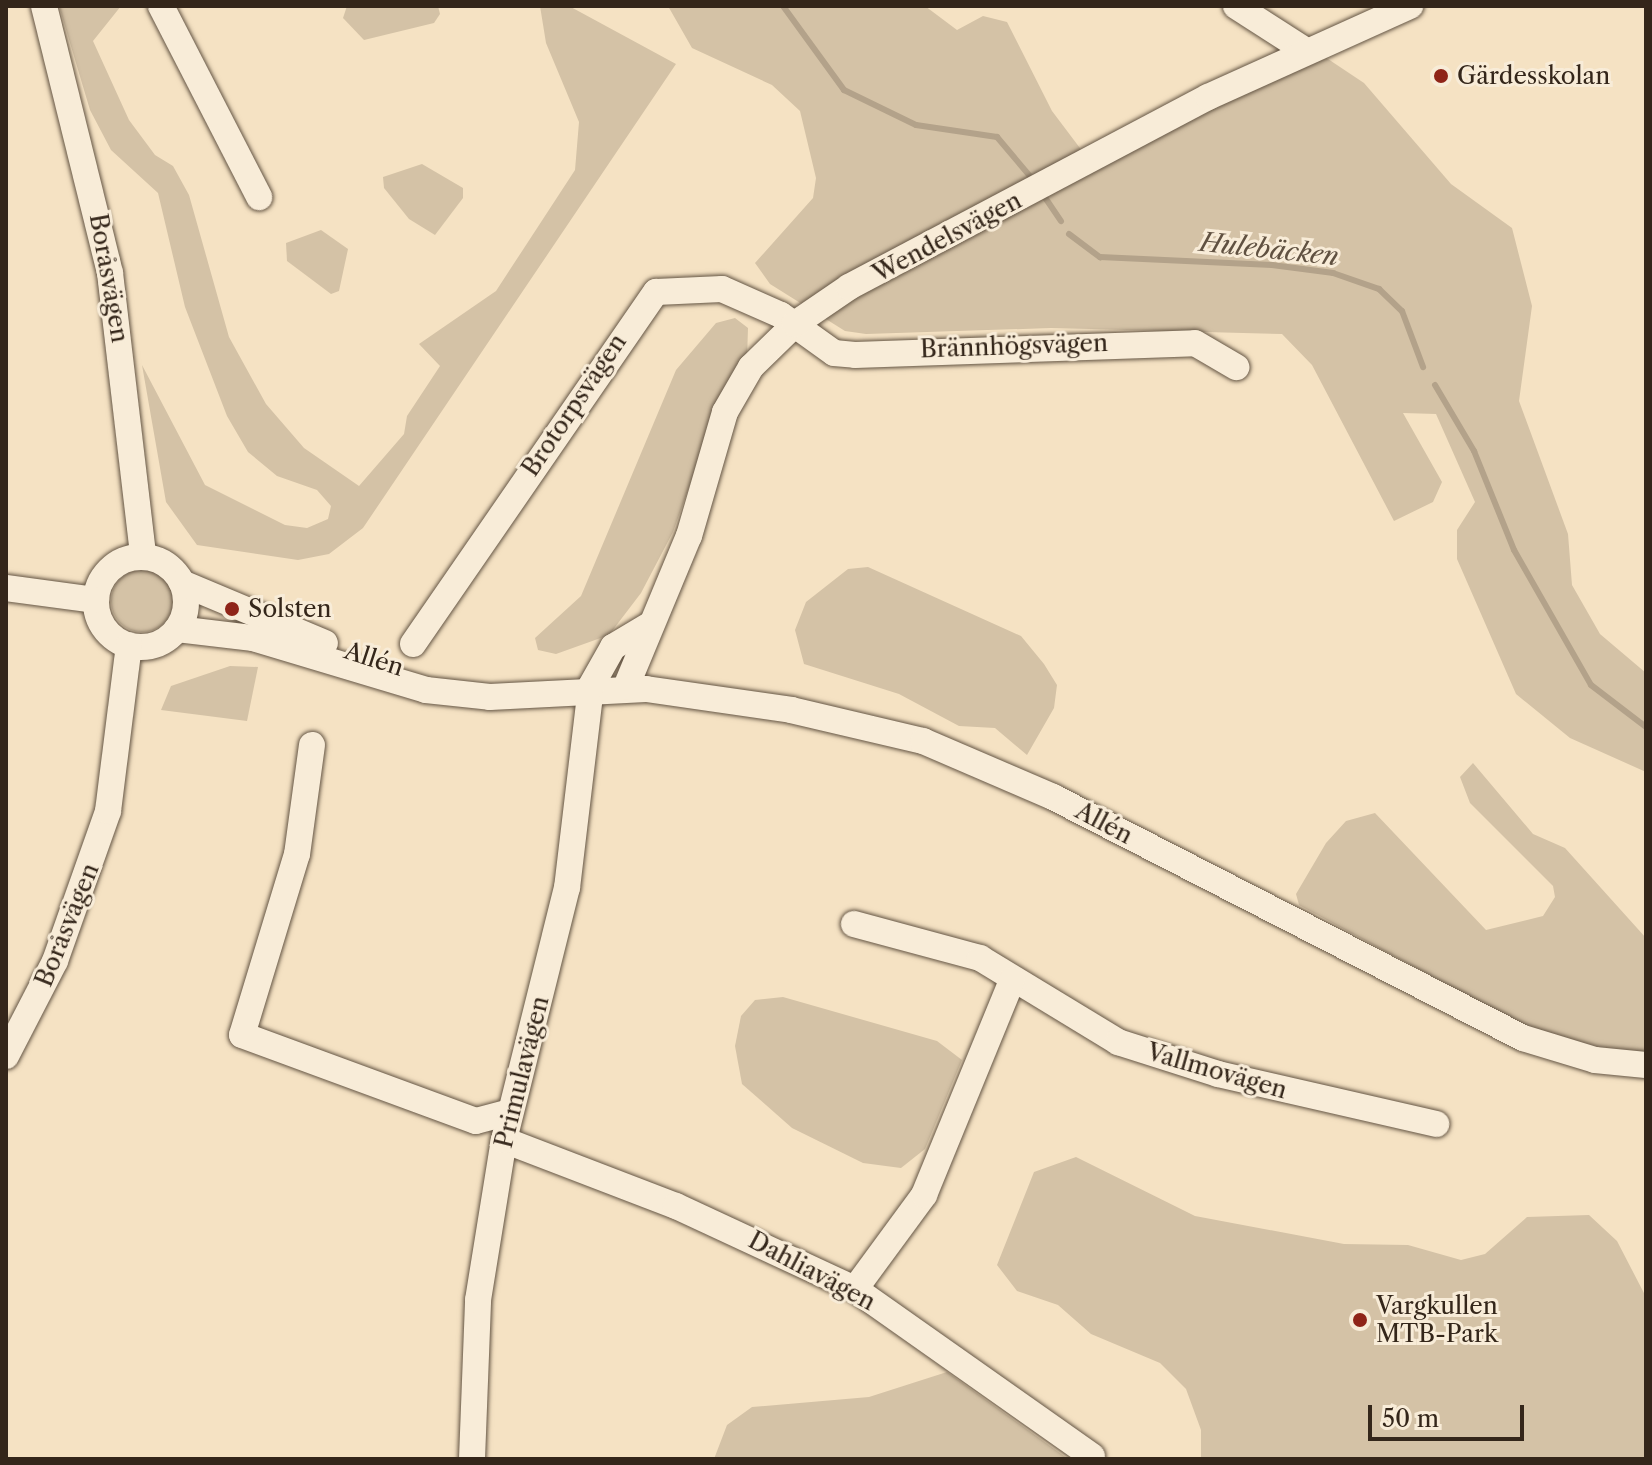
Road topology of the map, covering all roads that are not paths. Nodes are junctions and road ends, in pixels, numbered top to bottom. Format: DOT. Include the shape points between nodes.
graph roads {
  1 [pos="44,6"];
  2 [pos="161,6"];
  3 [pos="1236,6"];
  4 [pos="1410,6"];
  5 [pos="1303,49"];
  6 [pos="259,197"];
  7 [pos="795,324"];
  8 [pos="1236,367"];
  9 [pos="143,556"];
  10 [pos="182,583"];
  11 [pos="6,588"];
  12 [pos="96,600"];
  13 [pos="648,626"];
  14 [pos="177,629"];
  15 [pos="413,644"];
  16 [pos="129,645"];
  17 [pos="591,686"];
  18 [pos="626,687"];
  19 [pos="530,690"];
  20 [pos="312,745"];
  21 [pos="854,924"];
  22 [pos="1012,980"];
  23 [pos="6,1056"];
  24 [pos="1646,1065"];
  25 [pos="510,1112"];
  26 [pos="1436,1124"];
  27 [pos="504,1140"];
  28 [pos="855,1289"];
  29 [pos="1092,1456"];
  30 [pos="472,1459"];
  1 -- 9 [label="street, Boråsvägen" via="110,273"];
  2 -- 6 [label="street"];
  3 -- 5 [label="street"];
  4 -- 5 [label="street, Wendelsvägen"];
  5 -- 7 [label="street, Wendelsvägen"];
  7 -- 8 [label="street, Brännhögsvägen" via="821,346 855,355 1195,343"];
  7 -- 13 [label="street, Wendelsvägen" via="751,367 725,412 689,536"];
  7 -- 15 [label="street, Brotorpsvägen" via="722,289 656,292 643,301"];
  9 -- 10 [label="street" via="171,567"];
  9 -- 12 [label="street" via="108,571"];
  10 -- 14 [label="street" via="185,612"];
  10 -- 19 [label="street, Allén" via="232,609 404,670"];
  11 -- 12 [label="street"];
  12 -- 16 [label="street" via="104,628"];
  13 -- 17 [label="street" via="613,647"];
  13 -- 18 [label="street, Wendelsvägen"];
  14 -- 16 [label="street" via="159,644"];
  14 -- 19 [label="street, Allén" via="253,638 426,690 490,697"];
  16 -- 23 [label="street, Boråsvägen" via="104,824 55,961"];
  17 -- 18 [label="street, Allén"];
  17 -- 19 [label="street, Allén"];
  17 -- 25 [label="street, Primulavägen" via="567,888"];
  18 -- 24 [label="street, Allén" via="791,710 923,741 1076,808 1523,1038 1595,1060"];
  20 -- 25 [label="street" via="297,854 242,1035 476,1121"];
  21 -- 22 [label="street, Vallmovägen" via="953,946"];
  22 -- 26 [label="street, Vallmovägen" via="1118,1042 1218,1074"];
  22 -- 28 [label="street" via="924,1195"];
  25 -- 27 [label="street, Primulavägen"];
  27 -- 28 [label="street, Dahliavägen" via="691,1212"];
  27 -- 30 [label="street, Primulavägen" via="478,1300"];
  28 -- 29 [label="street, Dahliavägen"];
}
